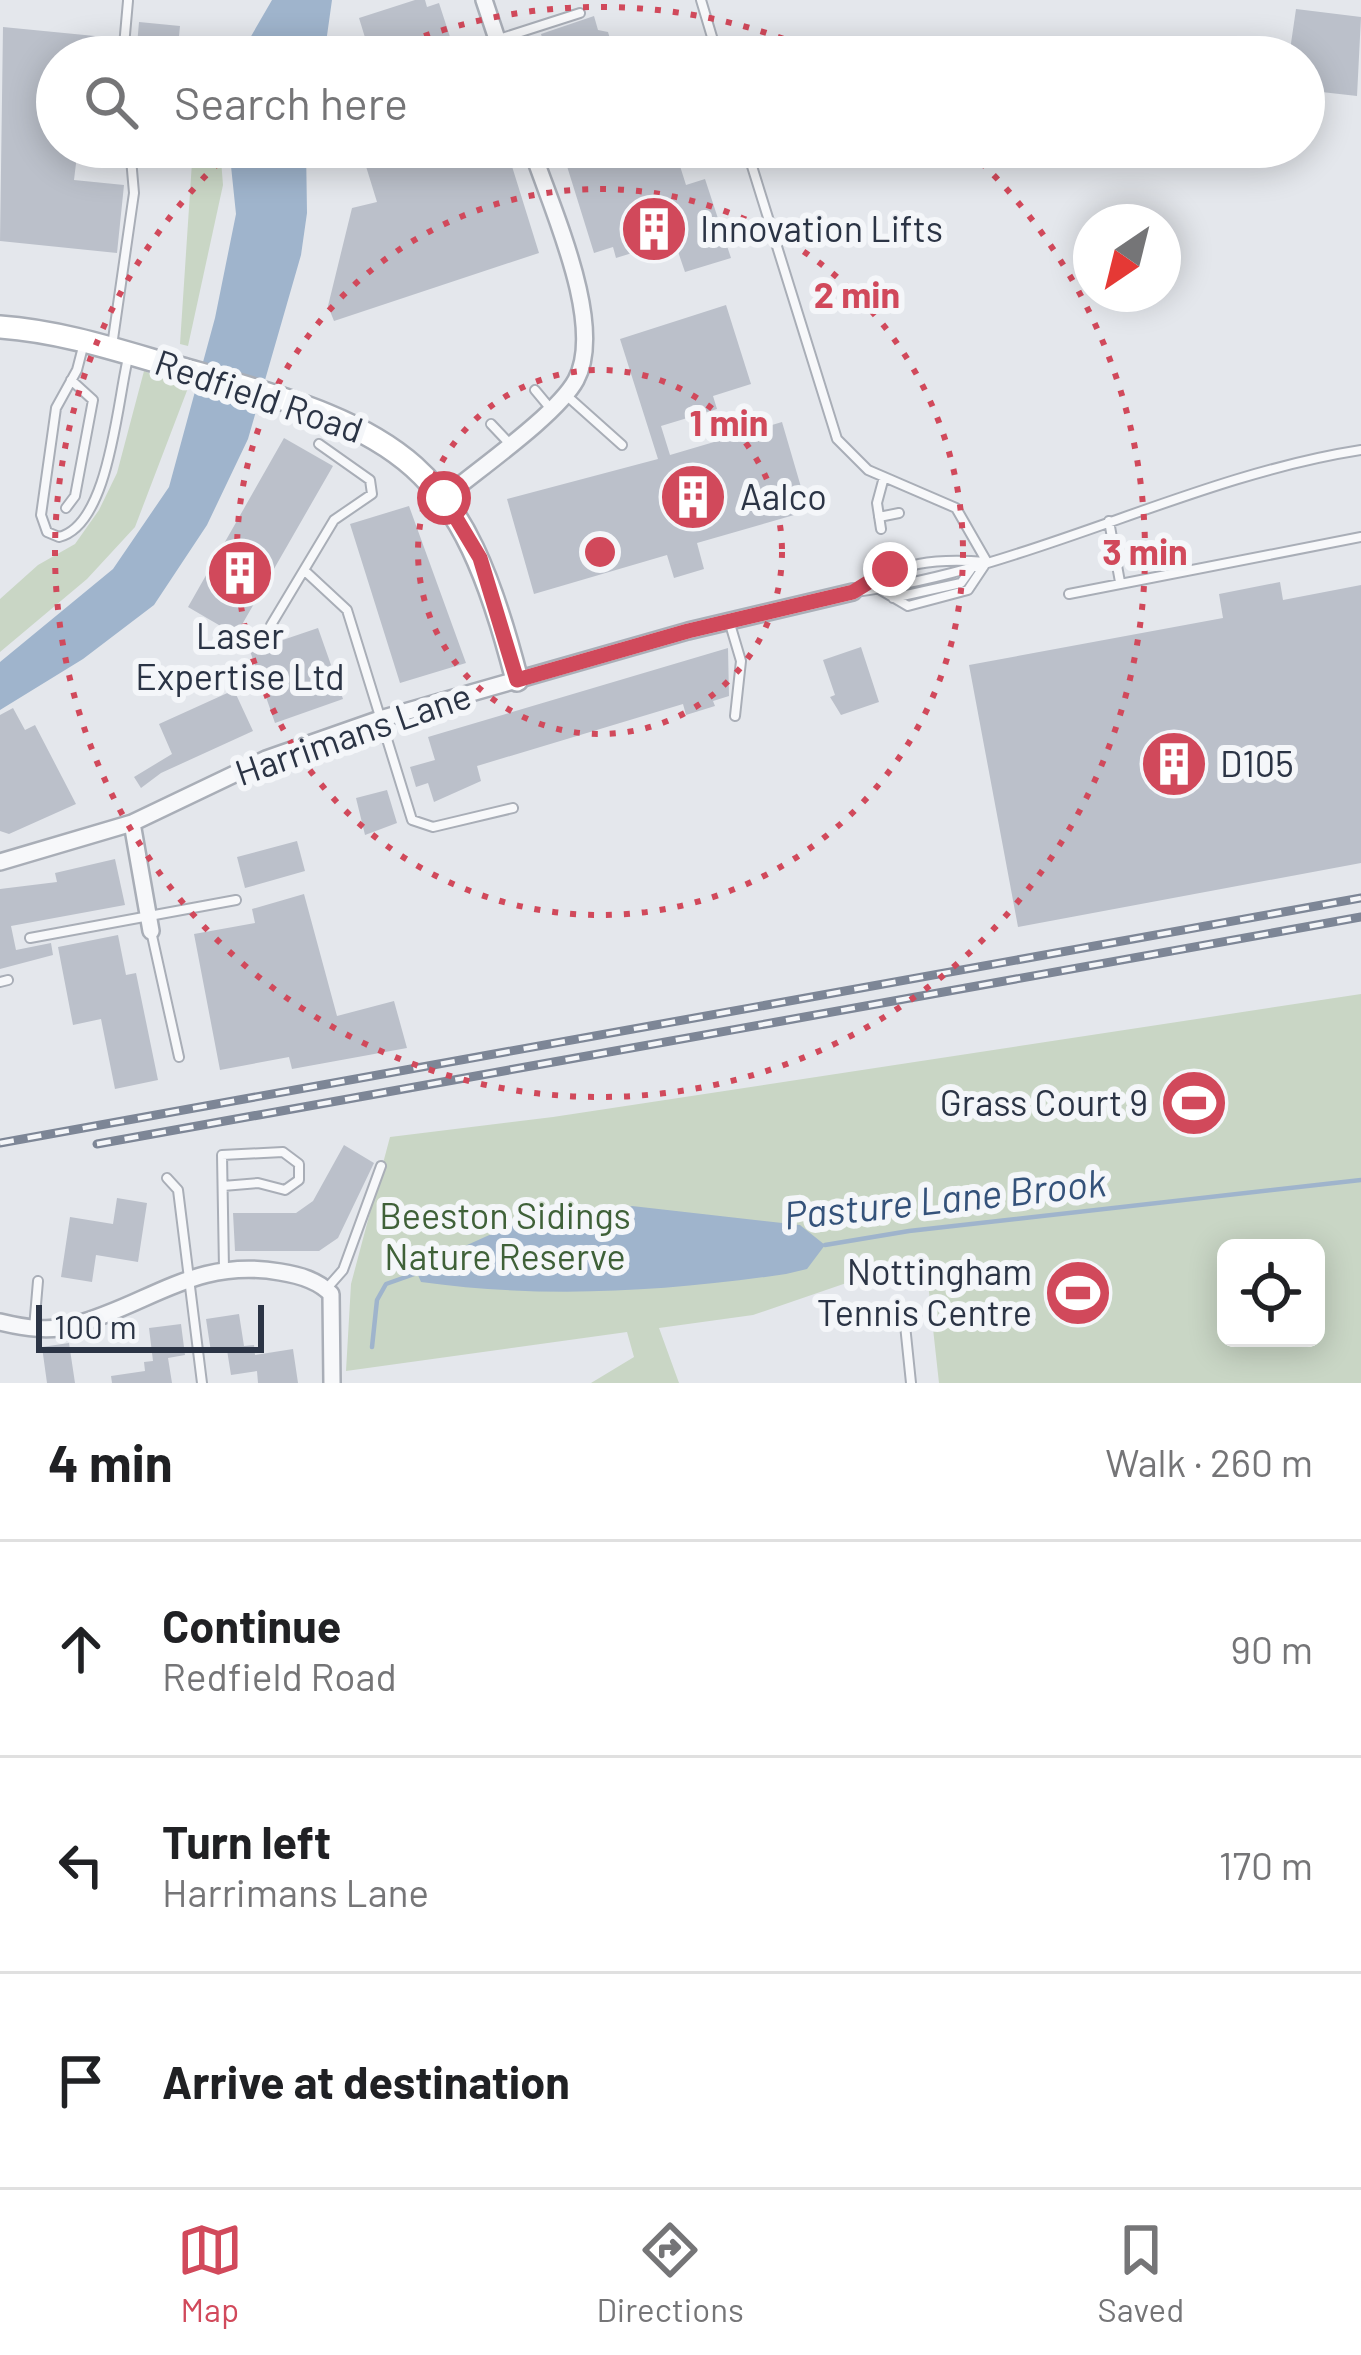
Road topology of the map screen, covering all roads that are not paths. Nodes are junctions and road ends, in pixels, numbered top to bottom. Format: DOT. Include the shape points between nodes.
graph roads {
  1 [pos="484,0"];
  2 [pos="701,0"];
  3 [pos="128,1"];
  4 [pos="580,13"];
  5 [pos="125,36"];
  6 [pos="496,36"];
  7 [pos="529,36"];
  8 [pos="712,36"];
  9 [pos="132,168"];
  10 [pos="537,168"];
  11 [pos="752,168"];
  12 [pos="0,327"];
  13 [pos="84,340"];
  14 [pos="121,349"];
  15 [pos="71,380"];
  16 [pos="535,390"];
  17 [pos="566,395"];
  18 [pos="550,408"];
  19 [pos="491,424"];
  20 [pos="509,443"];
  21 [pos="320,444"];
  22 [pos="622,445"];
  23 [pos="1361,450"];
  24 [pos="884,477"];
  25 [pos="444,498"];
  26 [pos="66,508"];
  27 [pos="899,513"];
  28 [pos="879,517"];
  29 [pos="1109,521"];
  30 [pos="881,529"];
  31 [pos="1361,537"];
  32 [pos="987,562"];
  33 [pos="972,568"];
  34 [pos="305,571"];
  35 [pos="1120,582"];
  36 [pos="878,589"];
  37 [pos="853,592"];
  38 [pos="1069,594"];
  39 [pos="893,598"];
  40 [pos="730,621"];
  41 [pos="272,625"];
  42 [pos="517,680"];
  43 [pos="735,716"];
  44 [pos="380,719"];
  45 [pos="513,808"];
  46 [pos="132,824"];
  47 [pos="0,862"];
  48 [pos="236,900"];
  49 [pos="150,924"];
  50 [pos="30,938"];
  51 [pos="179,1057"];
  52 [pos="381,1166"];
  53 [pos="167,1178"];
  54 [pos="223,1186"];
  55 [pos="224,1270"];
  56 [pos="187,1278"];
  57 [pos="38,1281"];
  58 [pos="327,1288"];
  59 [pos="0,1322"];
  60 [pos="905,1325"];
  61 [pos="34,1329"];
  62 [pos="202,1383"];
  63 [pos="332,1383"];
  64 [pos="911,1383"];
  1 -- 6 [label="street"];
  2 -- 8 [label="lane"];
  3 -- 5 [label="lane"];
  4 -- 7 [label="lane"];
  9 -- 14 [label="lane"];
  10 -- 17 [label="street" via="585,322 582,366"];
  11 -- 24 [label="lane" via="831,428 856,462"];
  12 -- 13 [label="street, Redfield Road"];
  13 -- 14 [label="street, Redfield Road"];
  13 -- 15 [label="lane"];
  14 -- 15 [label="lane" via="104,484 78,527 59,537 40,515 56,408"];
  14 -- 25 [label="street, Redfield Road" via="299,402 370,432"];
  15 -- 26 [label="lane" via="93,400"];
  16 -- 18 [label="lane"];
  17 -- 18 [label="street"];
  17 -- 22 [label="lane"];
  18 -- 20 [label="street"];
  19 -- 20 [label="lane"];
  20 -- 25 [label="street"];
  21 -- 34 [label="lane" via="370,480 371,494 334,520"];
  23 -- 29 [label="lane, Harrimans Lane"];
  24 -- 28 [label="lane"];
  24 -- 32 [label="lane" via="956,508"];
  25 -- 42 [label="street, Redfield Road" via="480,558"];
  27 -- 28 [label="lane"];
  28 -- 30 [label="lane"];
  29 -- 32 [label="lane, Harrimans Lane"];
  29 -- 35 [label="lane"];
  31 -- 35 [label="lane"];
  32 -- 33 [label="lane, Harrimans Lane"];
  32 -- 37 [label="lane, Harrimans Lane" via="921,561"];
  32 -- 39 [label="lane" via="968,590 908,606"];
  33 -- 36 [label="lane, Harrimans Lane"];
  33 -- 39 [label="lane" via="961,583"];
  34 -- 41 [label="lane"];
  34 -- 44 [label="lane" via="347,610"];
  35 -- 38 [label="lane"];
  36 -- 37 [label="lane, Harrimans Lane"];
  36 -- 39 [label="lane"];
  37 -- 40 [label="street, Harrimans Lane"];
  40 -- 42 [label="street, Harrimans Lane"];
  40 -- 43 [label="lane" via="741,662"];
  42 -- 44 [label="street, Harrimans Lane"];
  44 -- 45 [label="lane" via="412,820 433,827"];
  44 -- 46 [label="street, Harrimans Lane" via="266,759"];
  46 -- 47 [label="street, Harrimans Lane"];
  46 -- 49 [label="street"];
  48 -- 49 [label="lane"];
  49 -- 50 [label="lane"];
  49 -- 51 [label="lane"];
  52 -- 58 [label="lane" via="343,1270"];
  53 -- 56 [label="lane" via="178,1190"];
  54 -- 54 [label="lane" via="285,1190 298,1180 299,1164 283,1152 222,1155"];
  54 -- 55 [label="lane"];
  55 -- 56 [label="street"];
  55 -- 58 [label="street" via="268,1270"];
  56 -- 61 [label="street" via="75,1325"];
  56 -- 62 [label="lane"];
  57 -- 61 [label="lane"];
  58 -- 63 [label="street"];
  59 -- 61 [label="street"];
  60 -- 64 [label="lane"];
}
